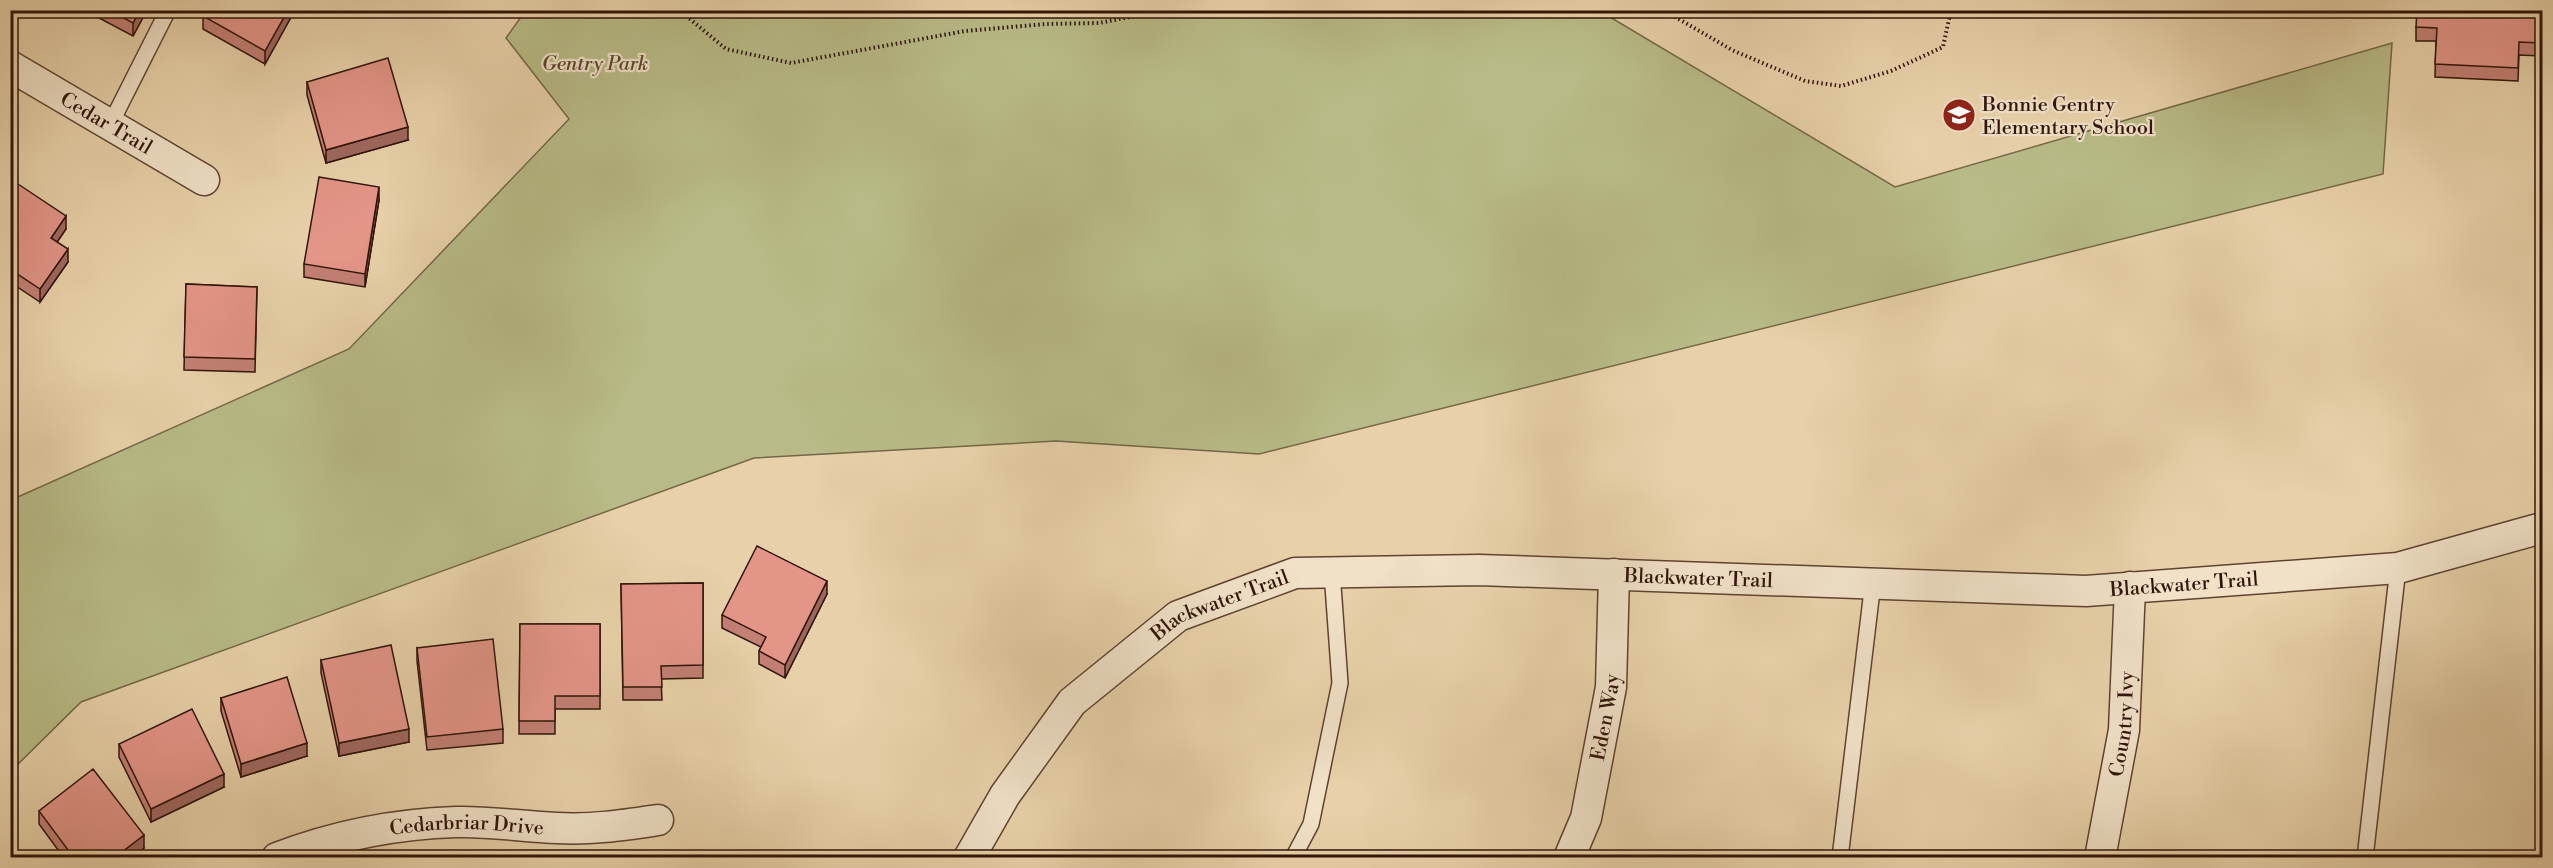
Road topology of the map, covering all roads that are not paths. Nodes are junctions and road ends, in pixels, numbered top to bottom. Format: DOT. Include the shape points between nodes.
graph roads {
  1 [pos="168,10"];
  2 [pos="11,66"];
  3 [pos="110,125"];
  4 [pos="204,180"];
  5 [pos="2542,528"];
  6 [pos="2398,568"];
  7 [pos="1332,572"];
  8 [pos="1614,574"];
  9 [pos="1873,582"];
  10 [pos="2130,587"];
  11 [pos="658,820"];
  12 [pos="277,858"];
  13 [pos="969,858"];
  14 [pos="1293,858"];
  15 [pos="1569,858"];
  16 [pos="1840,858"];
  17 [pos="2100,858"];
  18 [pos="2365,858"];
  1 -- 3 [label="lane"];
  2 -- 3 [label="street, Cedar Trail"];
  3 -- 4 [label="street, Cedar Trail"];
  5 -- 6 [label="street, Blackwater Trail"];
  6 -- 10 [label="street, Blackwater Trail"];
  6 -- 18 [label="lane"];
  7 -- 8 [label="street, Blackwater Trail" via="1479,570"];
  7 -- 13 [label="street, Blackwater Trail" via="1295,573 1178,616 1072,702 1005,795"];
  7 -- 14 [label="lane" via="1340,683 1311,824"];
  8 -- 9 [label="street, Blackwater Trail"];
  8 -- 15 [label="street, Eden Way" via="1611,687 1586,818"];
  9 -- 10 [label="street, Blackwater Trail" via="2086,591"];
  9 -- 16 [label="lane"];
  10 -- 17 [label="street, Country Ivy" via="2124,730"];
  11 -- 12 [label="street, Cedarbriar Drive" via="597,828 458,822 391,827 313,844"];
}
